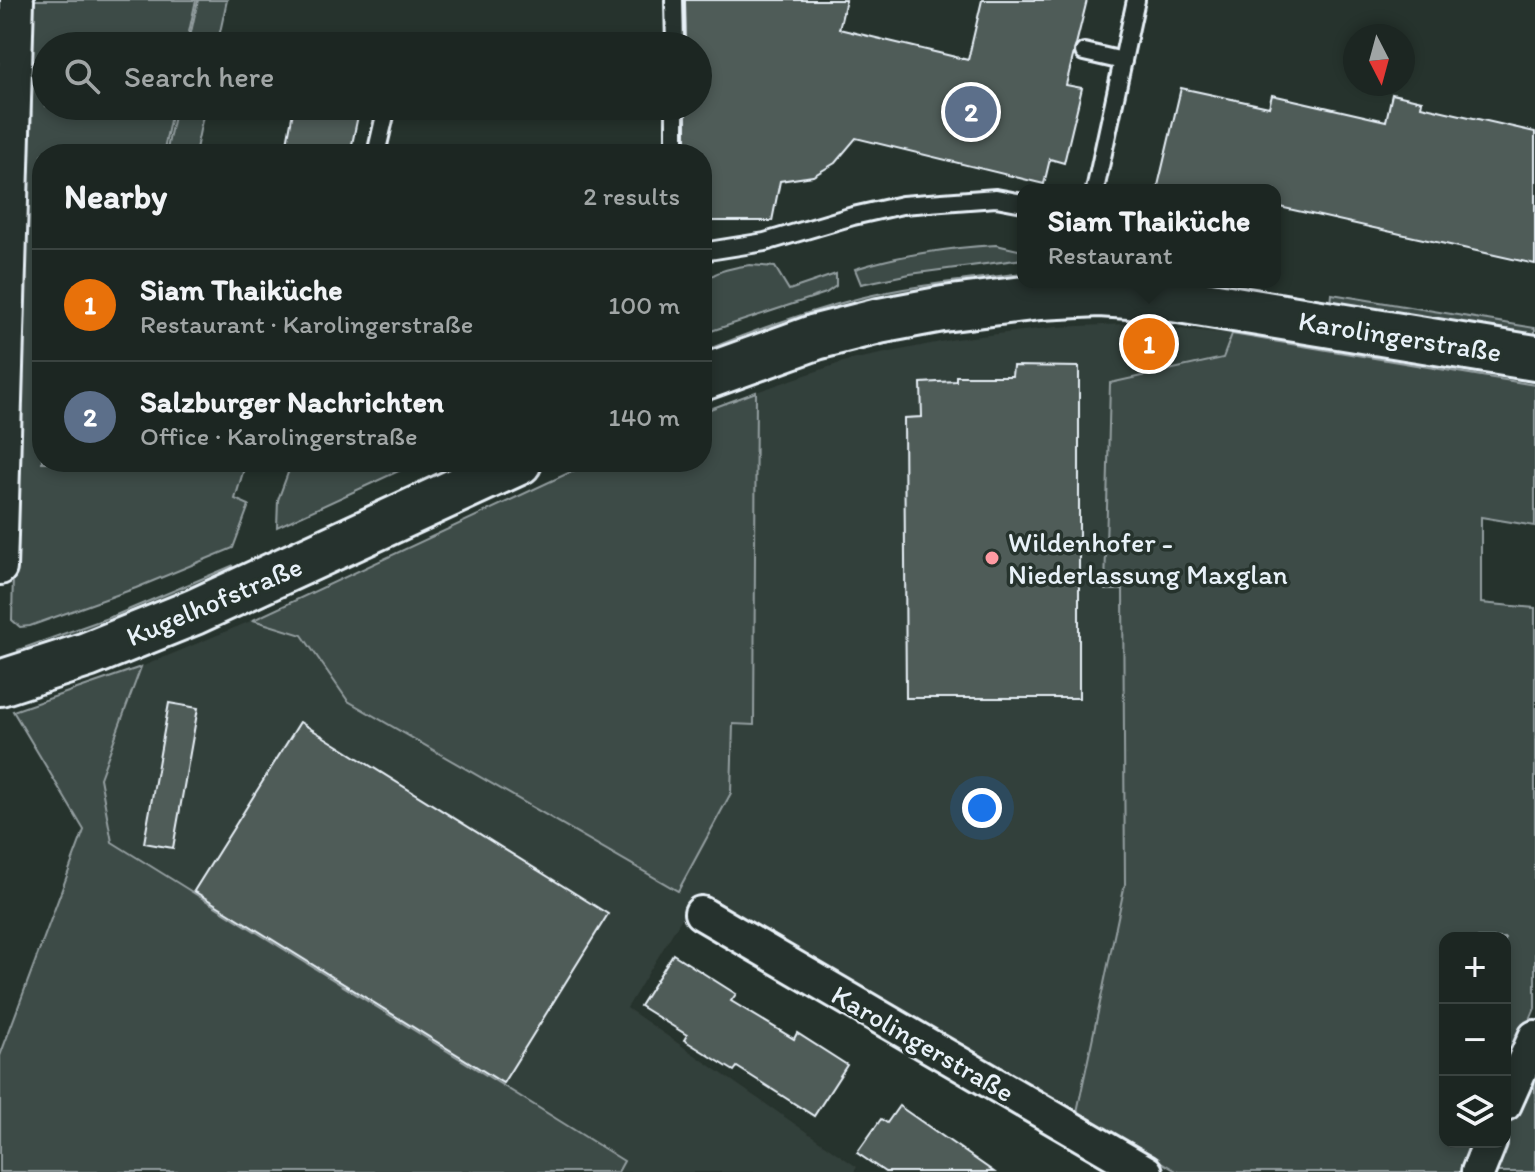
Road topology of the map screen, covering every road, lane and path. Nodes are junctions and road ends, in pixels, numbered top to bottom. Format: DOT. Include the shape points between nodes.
graph roads {
  1 [pos="17,0"];
  2 [pos="674,0"];
  3 [pos="1136,0"];
  4 [pos="675,32"];
  5 [pos="1084,52"];
  6 [pos="1123,61"];
  7 [pos="384,120"];
  8 [pos="675,120"];
  9 [pos="378,144"];
  10 [pos="675,144"];
  11 [pos="1096,184"];
  12 [pos="1017,202"];
  13 [pos="712,250"];
  14 [pos="1074,288"];
  15 [pos="1535,358"];
  16 [pos="712,374"];
  17 [pos="498,472"];
  18 [pos="0,568"];
  19 [pos="0,683"];
  20 [pos="701,913"];
  21 [pos="1535,1037"];
  22 [pos="1511,1091"];
  23 [pos="1488,1148"];
  24 [pos="1146,1172"];
  25 [pos="1478,1172"];
  1 -- 18 [label="street"];
  2 -- 4 [label="lane"];
  3 -- 6 [label="lane"];
  5 -- 6 [label="lane"];
  6 -- 11 [label="lane"];
  7 -- 9 [label="lane"];
  8 -- 10 [label="lane"];
  12 -- 13 [label="lane" via="996,198 902,205 765,242"];
  14 -- 15 [label="street, Karolingerstraße"];
  14 -- 16 [label="street, Karolingerstraße" via="879,321"];
  17 -- 19 [label="street, Kugelhofstraße" via="194,612"];
  20 -- 24 [label="street, Karolingerstraße"];
  21 -- 22 [label="street"];
  23 -- 25 [label="street"];
}
